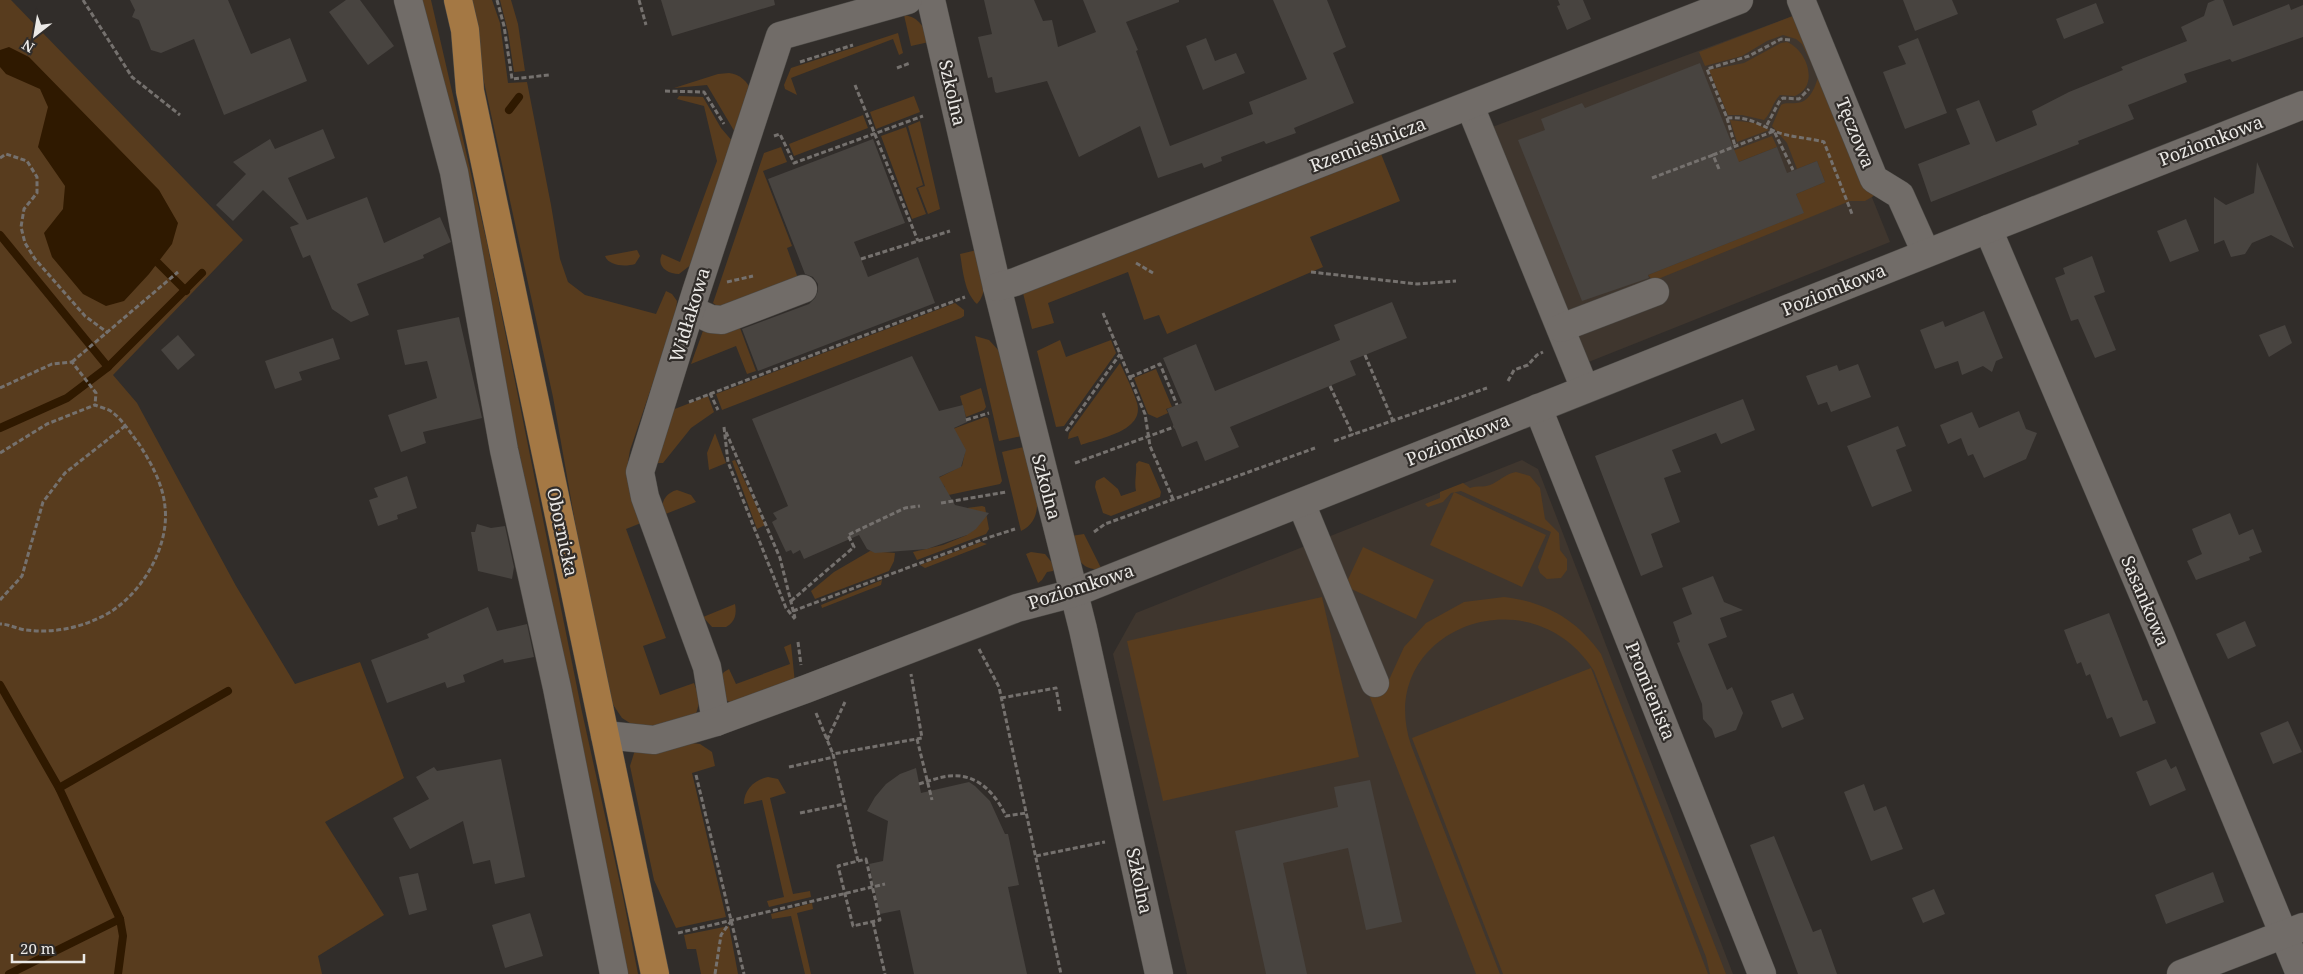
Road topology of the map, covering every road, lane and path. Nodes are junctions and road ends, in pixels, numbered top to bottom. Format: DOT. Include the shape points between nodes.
graph roads {
  1 [pos="83,0"];
  2 [pos="408,0"];
  3 [pos="439,0"];
  4 [pos="458,0"];
  5 [pos="497,0"];
  6 [pos="639,0"];
  7 [pos="908,0"];
  8 [pos="931,0"];
  9 [pos="1739,0"];
  10 [pos="1801,0"];
  11 [pos="646,24"];
  12 [pos="1794,42"];
  13 [pos="855,44"];
  14 [pos="798,62"];
  15 [pos="910,63"];
  16 [pos="897,68"];
  17 [pos="549,75"];
  18 [pos="1812,84"];
  19 [pos="855,85"];
  20 [pos="470,91"];
  21 [pos="665,91"];
  22 [pos="2303,105"];
  23 [pos="1470,106"];
  24 [pos="180,115"];
  25 [pos="922,116"];
  26 [pos="1727,118"];
  27 [pos="1767,126"];
  28 [pos="728,131"];
  29 [pos="1774,131"];
  30 [pos="875,132"];
  31 [pos="786,146"];
  32 [pos="1735,146"];
  33 [pos="1714,155"];
  34 [pos="0,158"];
  35 [pos="1719,170"];
  36 [pos="1793,170"];
  37 [pos="1652,178"];
  38 [pos="1852,214"];
  39 [pos="1988,228"];
  40 [pos="950,231"];
  41 [pos="918,241"];
  42 [pos="1926,253"];
  43 [pos="861,260"];
  44 [pos="178,272"];
  45 [pos="1311,272"];
  46 [pos="753,276"];
  47 [pos="1456,281"];
  48 [pos="720,283"];
  49 [pos="997,287"];
  50 [pos="803,289"];
  51 [pos="1655,292"];
  52 [pos="965,297"];
  53 [pos="690,310"];
  54 [pos="1103,313"];
  55 [pos="108,332"];
  56 [pos="1556,338"];
  57 [pos="1120,354"];
  58 [pos="1365,355"];
  59 [pos="72,362"];
  60 [pos="1130,377"];
  61 [pos="1508,381"];
  62 [pos="1330,386"];
  63 [pos="0,388"];
  64 [pos="1487,388"];
  65 [pos="1586,389"];
  66 [pos="710,394"];
  67 [pos="686,403"];
  68 [pos="95,405"];
  69 [pos="1177,405"];
  70 [pos="1538,408"];
  71 [pos="718,410"];
  72 [pos="989,412"];
  73 [pos="966,420"];
  74 [pos="1393,421"];
  75 [pos="125,426"];
  76 [pos="1174,426"];
  77 [pos="1066,431"];
  78 [pos="1353,435"];
  79 [pos="1148,436"];
  80 [pos="1334,441"];
  81 [pos="1315,448"];
  82 [pos="0,453"];
  83 [pos="1075,463"];
  84 [pos="1006,492"];
  85 [pos="1173,499"];
  86 [pos="941,503"];
  87 [pos="1301,503"];
  88 [pos="920,506"];
  89 [pos="1015,529"];
  90 [pos="1094,532"];
  91 [pos="1074,593"];
  92 [pos="0,600"];
  93 [pos="791,601"];
  94 [pos="793,612"];
  95 [pos="1,623"];
  96 [pos="975,641"];
  97 [pos="910,668"];
  98 [pos="1375,683"];
  99 [pos="848,697"];
  100 [pos="1001,698"];
  101 [pos="1060,711"];
  102 [pos="816,712"];
  103 [pos="716,722"];
  104 [pos="605,735"];
  105 [pos="917,739"];
  106 [pos="827,740"];
  107 [pos="833,756"];
  108 [pos="789,767"];
  109 [pos="696,775"];
  110 [pos="927,782"];
  111 [pos="919,784"];
  112 [pos="932,800"];
  113 [pos="844,804"];
  114 [pos="800,813"];
  115 [pos="1026,813"];
  116 [pos="1099,843"];
  117 [pos="1035,856"];
  118 [pos="858,861"];
  119 [pos="885,884"];
  120 [pos="872,887"];
  121 [pos="845,894"];
  122 [pos="731,921"];
  123 [pos="873,922"];
  124 [pos="2294,931"];
  125 [pos="678,933"];
  126 [pos="614,974"];
  127 [pos="656,974"];
  128 [pos="715,974"];
  129 [pos="744,974"];
  130 [pos="885,974"];
  131 [pos="1061,974"];
  132 [pos="1159,974"];
  133 [pos="1762,974"];
  134 [pos="2181,974"];
  135 [pos="2300,974"];
  1 -- 24 [label="path" via="132,77"];
  2 -- 126 [label="street" via="454,172 504,450 551,660"];
  3 -- 20 [label="main road, Obornicka"];
  4 -- 20 [label="main road, Obornicka" via="465,30"];
  5 -- 17 [label="path" via="512,79"];
  6 -- 11 [label="path"];
  7 -- 53 [label="street, Widłakowa" via="780,36"];
  8 -- 49 [label="street, Szkolna"];
  9 -- 23 [label="street, Rzemieślnicza"];
  10 -- 42 [label="street, Tęczowa" via="1874,179 1900,195"];
  12 -- 26 [label="path" via="1781,39 1749,56 1706,69"];
  13 -- 14 [label="path"];
  15 -- 16 [label="path"];
  18 -- 27 [label="path" via="1799,99 1780,100"];
  19 -- 30 [label="path"];
  20 -- 104 [label="main road, Obornicka"];
  21 -- 28 [label="path" via="704,92"];
  22 -- 39 [label="street, Poziomkowa"];
  23 -- 49 [label="street, Rzemieślnicza"];
  23 -- 56 [label="street"];
  25 -- 30 [label="path"];
  26 -- 27 [label="path" via="1740,117"];
  26 -- 32 [label="path"];
  27 -- 29 [label="path"];
  29 -- 32 [label="path"];
  29 -- 36 [label="path"];
  29 -- 38 [label="path" via="1824,142"];
  30 -- 31 [label="path" via="794,163"];
  30 -- 41 [label="path"];
  32 -- 33 [label="path"];
  33 -- 35 [label="path"];
  33 -- 37 [label="path"];
  34 -- 55 [label="path" via="6,154 27,161 37,177 37,193 24,210 21,227 25,243 85,316"];
  39 -- 42 [label="street, Poziomkowa"];
  39 -- 124 [label="street, Sasankowa"];
  40 -- 41 [label="path"];
  41 -- 43 [label="path"];
  42 -- 65 [label="street, Poziomkowa"];
  44 -- 55 [label="path"];
  45 -- 47 [label="path" via="1417,284"];
  46 -- 48 [label="path"];
  49 -- 91 [label="street, Szkolna"];
  50 -- 53 [label="street" via="722,320"];
  51 -- 56 [label="street"];
  52 -- 66 [label="path"];
  53 -- 103 [label="street, Widłakowa" via="640,472 645,497 707,667"];
  54 -- 57 [label="path"];
  55 -- 59 [label="path"];
  56 -- 61 [label="path" via="1528,365 1514,370"];
  56 -- 65 [label="street"];
  57 -- 60 [label="path"];
  57 -- 77 [label="path"];
  58 -- 74 [label="path"];
  59 -- 63 [label="path" via="52,364"];
  59 -- 68 [label="path" via="96,393"];
  60 -- 69 [label="path" via="1160,364"];
  60 -- 79 [label="path" via="1145,414"];
  62 -- 78 [label="path"];
  64 -- 74 [label="path"];
  65 -- 70 [label="street, Poziomkowa"];
  66 -- 67 [label="path"];
  66 -- 71 [label="path"];
  68 -- 75 [label="path" via="112,412"];
  68 -- 82 [label="path" via="47,424"];
  70 -- 87 [label="street, Poziomkowa"];
  70 -- 133 [label="street, Promienista"];
  72 -- 73 [label="path"];
  74 -- 78 [label="path"];
  75 -- 92 [label="path" via="65,473 42,502 22,576"];
  75 -- 95 [label="path" via="153,468 166,507 165,529 150,568 120,604 102,617 79,626 56,631 25,630"];
  76 -- 79 [label="path"];
  78 -- 80 [label="path"];
  79 -- 83 [label="path"];
  79 -- 85 [label="path"];
  81 -- 85 [label="path"];
  84 -- 86 [label="path"];
  85 -- 90 [label="path" via="1105,524"];
  87 -- 91 [label="street, Poziomkowa"];
  87 -- 98 [label="street"];
  88 -- 93 [label="path" via="905,508 848,535 854,547"];
  89 -- 94 [label="path"];
  91 -- 103 [label="street, Poziomkowa" via="1017,608"];
  91 -- 132 [label="street, Szkolna"];
  93 -- 94 [label="path"];
  93 -- 94 [label="path" via="780,558 724,427 728,462 786,608 795,619"];
  96 -- 100 [label="path" via="999,687"];
  97 -- 105 [label="path" via="922,738"];
  99 -- 106 [label="path"];
  100 -- 101 [label="path" via="1056,688"];
  100 -- 115 [label="path"];
  102 -- 106 [label="path"];
  103 -- 104 [label="street, Poziomkowa" via="654,740"];
  104 -- 127 [label="main road, Obornicka"];
  105 -- 107 [label="path"];
  105 -- 110 [label="path"];
  106 -- 107 [label="path"];
  107 -- 108 [label="path"];
  107 -- 113 [label="path"];
  109 -- 122 [label="path"];
  110 -- 111 [label="path"];
  110 -- 112 [label="path"];
  110 -- 115 [label="path" via="950,776 968,778 985,786 998,799 1006,816"];
  113 -- 114 [label="path"];
  113 -- 118 [label="path"];
  115 -- 117 [label="path"];
  116 -- 117 [label="path"];
  117 -- 131 [label="path"];
  118 -- 120 [label="path" via="866,860"];
  118 -- 121 [label="path" via="838,866"];
  119 -- 120 [label="path"];
  120 -- 121 [label="path"];
  120 -- 123 [label="path" via="880,920"];
  121 -- 122 [label="path"];
  121 -- 123 [label="path" via="853,926"];
  122 -- 125 [label="path"];
  122 -- 128 [label="path" via="721,935"];
  122 -- 129 [label="path"];
  123 -- 130 [label="path"];
  124 -- 134 [label="street"];
  124 -- 135 [label="street, Sasankowa"];
}
